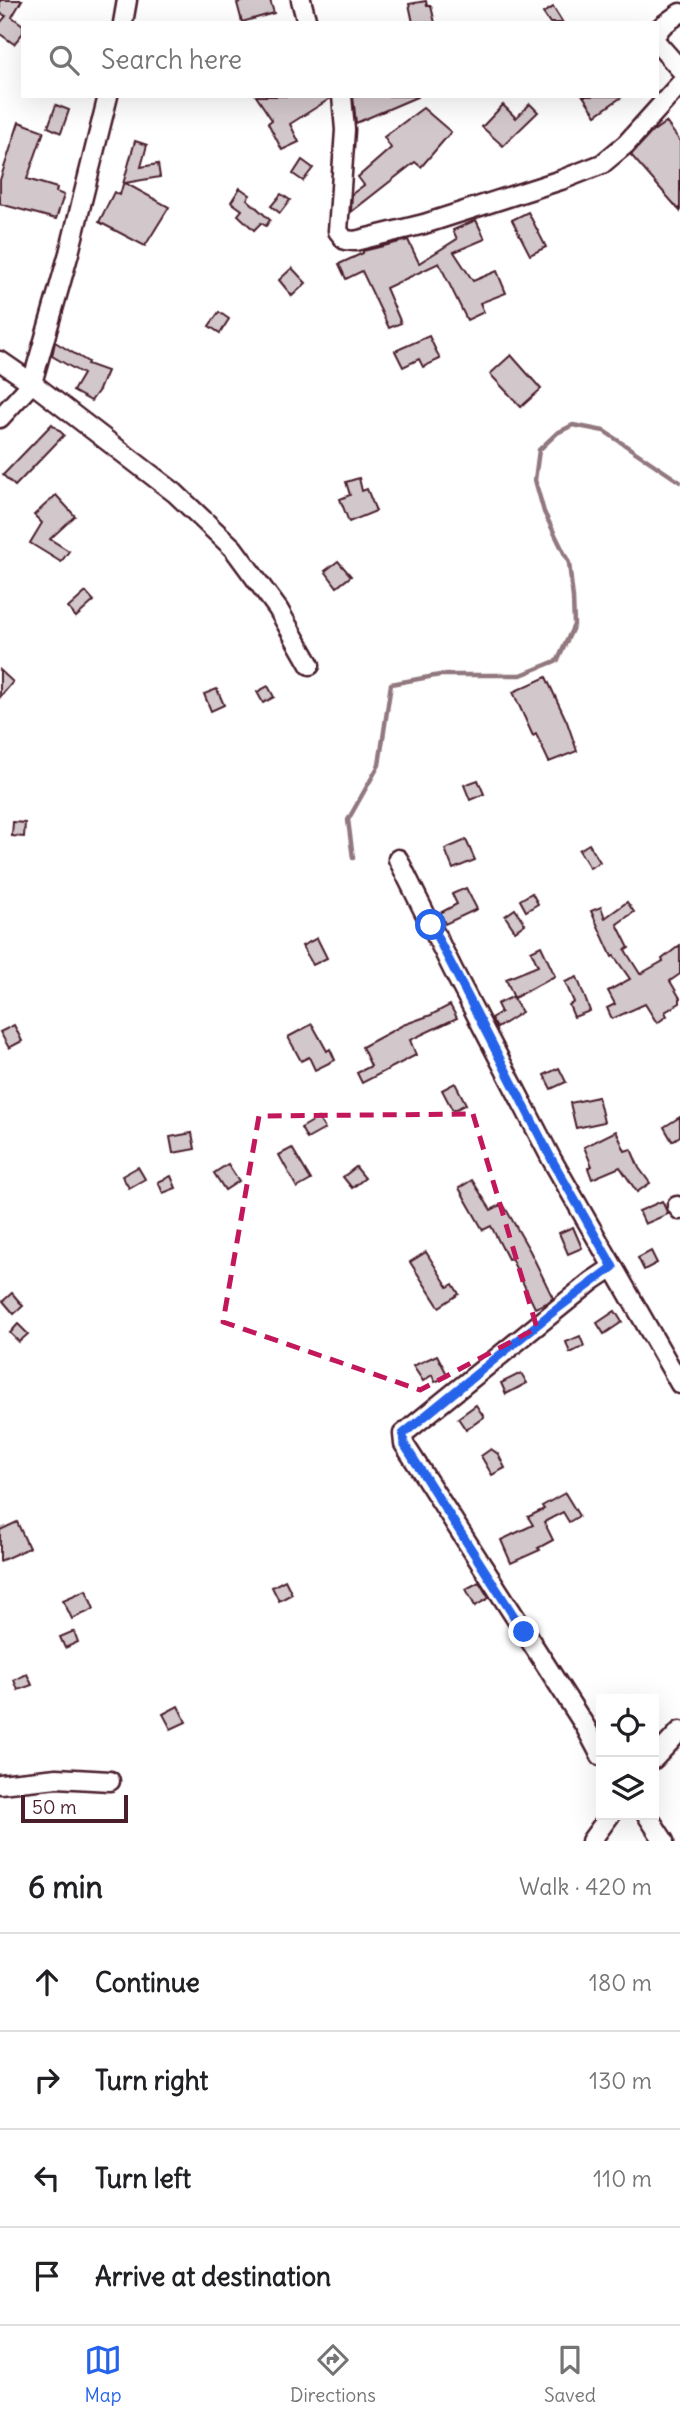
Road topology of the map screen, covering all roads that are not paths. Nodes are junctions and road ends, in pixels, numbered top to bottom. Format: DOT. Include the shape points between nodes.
graph roads {
  1 [pos="127,0"];
  2 [pos="301,0"];
  3 [pos="680,13"];
  4 [pos="123,21"];
  5 [pos="306,21"];
  6 [pos="659,30"];
  7 [pos="659,45"];
  8 [pos="680,69"];
  9 [pos="680,84"];
  10 [pos="108,98"];
  11 [pos="342,98"];
  12 [pos="0,361"];
  13 [pos="32,383"];
  14 [pos="0,418"];
  15 [pos="310,665"];
  16 [pos="398,859"];
  17 [pos="613,1267"];
  18 [pos="680,1384"];
  19 [pos="680,1731"];
  20 [pos="596,1747"];
  21 [pos="656,1757"];
  22 [pos="110,1781"];
  23 [pos="0,1784"];
  24 [pos="606,1820"];
  25 [pos="650,1820"];
  26 [pos="591,1841"];
  27 [pos="663,1841"];
  1 -- 4 [label="street"];
  2 -- 5 [label="street"];
  3 -- 6 [label="street"];
  7 -- 8 [label="street"];
  9 -- 11 [label="street" via="626,144 601,164 435,220 355,240 345,240 338,231 345,130"];
  10 -- 13 [label="street"];
  12 -- 13 [label="street"];
  13 -- 14 [label="street"];
  13 -- 15 [label="street" via="175,493 233,548 278,609"];
  16 -- 17 [label="street" via="546,1148"];
  17 -- 18 [label="street"];
  17 -- 20 [label="street" via="403,1434 404,1444"];
  19 -- 21 [label="street"];
  22 -- 23 [label="street" via="57,1778"];
  24 -- 26 [label="street"];
  25 -- 27 [label="street"];
}
